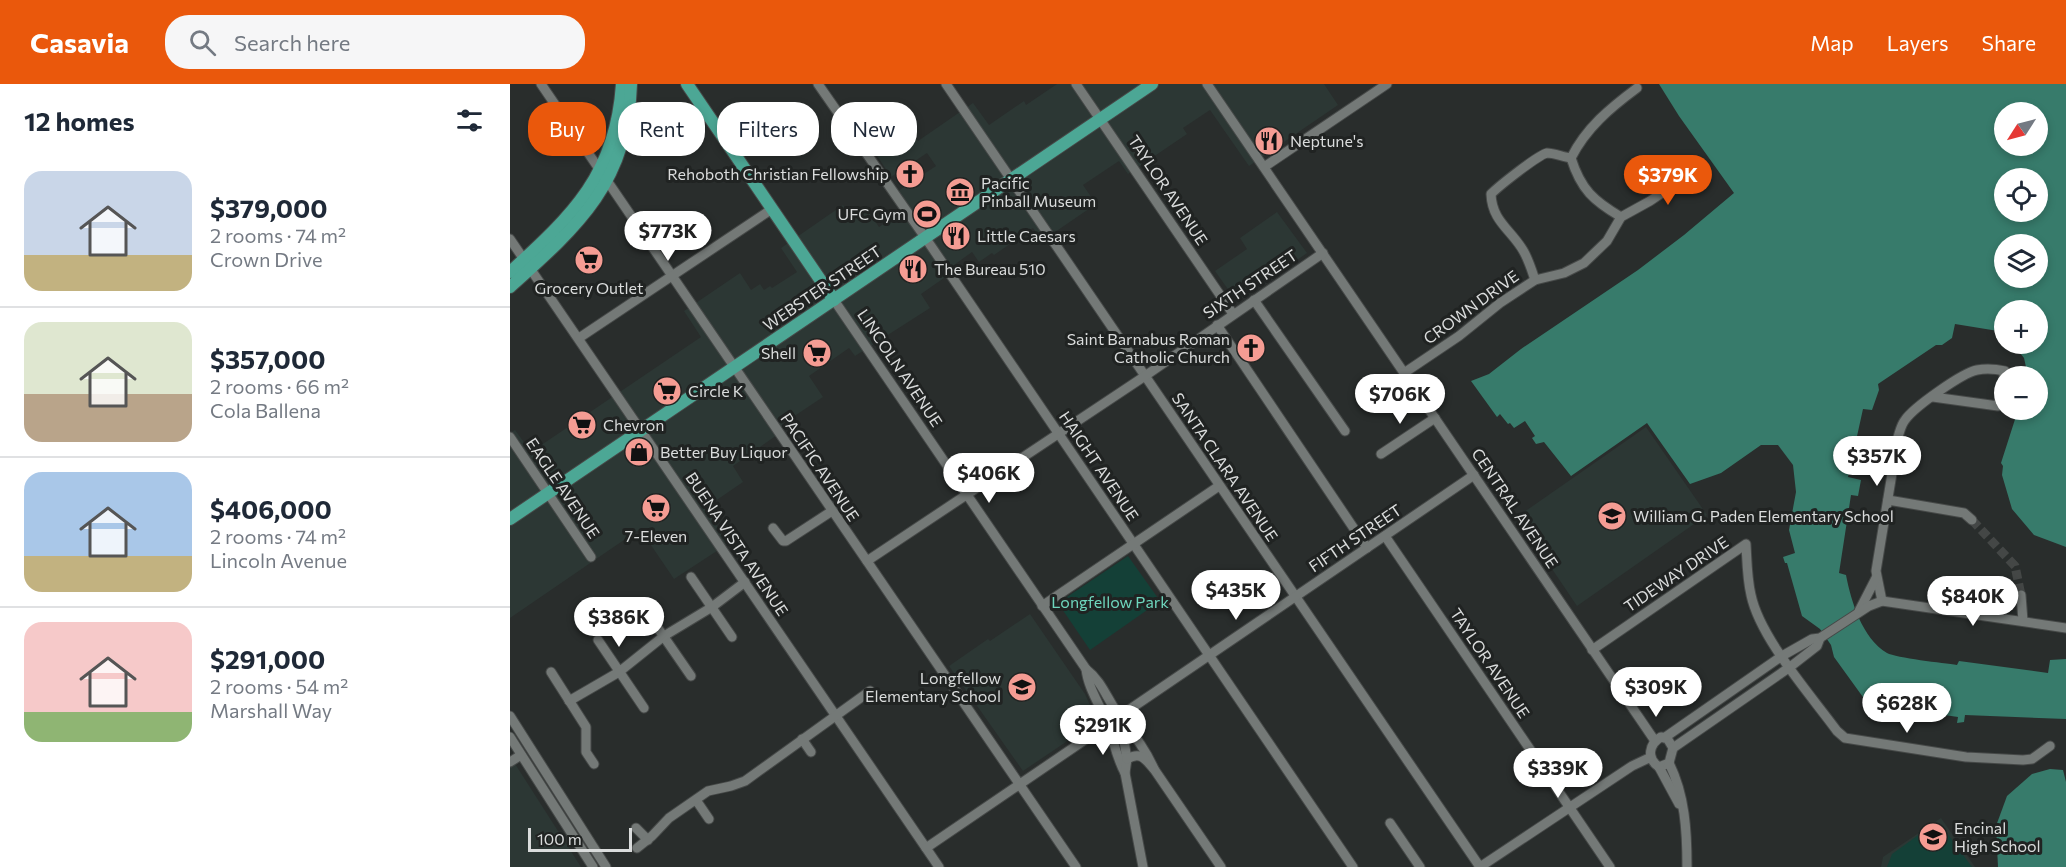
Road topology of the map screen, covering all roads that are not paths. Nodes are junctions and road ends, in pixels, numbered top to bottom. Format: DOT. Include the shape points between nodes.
graph roads {
  1 [pos="541,84"];
  2 [pos="622,84"];
  3 [pos="631,84"];
  4 [pos="687,84"];
  5 [pos="818,84"];
  6 [pos="946,84"];
  7 [pos="1077,84"];
  8 [pos="1152,84"];
  9 [pos="1207,84"];
  10 [pos="1387,84"];
  11 [pos="1637,88"];
  12 [pos="1100,119"];
  13 [pos="1571,158"];
  14 [pos="1264,167"];
  15 [pos="1700,168"];
  16 [pos="603,175"];
  17 [pos="1011,179"];
  18 [pos="772,208"];
  19 [pos="1621,217"];
  20 [pos="924,238"];
  21 [pos="510,239"];
  22 [pos="1323,253"];
  23 [pos="527,264"];
  24 [pos="510,272"];
  25 [pos="671,275"];
  26 [pos="1535,280"];
  27 [pos="510,287"];
  28 [pos="834,300"];
  29 [pos="1254,300"];
  30 [pos="1233,314"];
  31 [pos="1216,325"];
  32 [pos="579,338"];
  33 [pos="734,368"];
  34 [pos="1994,371"];
  35 [pos="1404,373"];
  36 [pos="1145,376"];
  37 [pos="1933,397"];
  38 [pos="1994,405"];
  39 [pos="1435,418"];
  40 [pos="641,430"];
  41 [pos="1345,431"];
  42 [pos="1059,434"];
  43 [pos="510,437"];
  44 [pos="1381,454"];
  45 [pos="1474,475"];
  46 [pos="1219,486"];
  47 [pos="548,493"];
  48 [pos="967,495"];
  49 [pos="1888,500"];
  50 [pos="832,511"];
  51 [pos="510,519"];
  52 [pos="1972,520"];
  53 [pos="773,528"];
  54 [pos="1385,536"];
  55 [pos="1133,544"];
  56 [pos="1367,548"];
  57 [pos="591,557"];
  58 [pos="867,561"];
  59 [pos="691,577"];
  60 [pos="1876,578"];
  61 [pos="745,582"];
  62 [pos="2021,595"];
  63 [pos="1295,597"];
  64 [pos="1882,601"];
  65 [pos="1042,606"];
  66 [pos="712,607"];
  67 [pos="644,608"];
  68 [pos="1858,613"];
  69 [pos="2023,621"];
  70 [pos="2066,628"];
  71 [pos="664,636"];
  72 [pos="732,636"];
  73 [pos="1820,638"];
  74 [pos="598,640"];
  75 [pos="1592,650"];
  76 [pos="1209,655"];
  77 [pos="1782,656"];
  78 [pos="1790,667"];
  79 [pos="1086,669"];
  80 [pos="551,672"];
  81 [pos="619,672"];
  82 [pos="691,676"];
  83 [pos="1093,690"];
  84 [pos="870,692"];
  85 [pos="569,701"];
  86 [pos="644,708"];
  87 [pos="835,715"];
  88 [pos="510,716"];
  89 [pos="1120,717"];
  90 [pos="1108,726"];
  91 [pos="510,737"];
  92 [pos="802,739"];
  93 [pos="1659,739"];
  94 [pos="2050,746"];
  95 [pos="1673,748"];
  96 [pos="811,752"];
  97 [pos="521,754"];
  98 [pos="1651,757"];
  99 [pos="1127,759"];
  100 [pos="510,762"];
  101 [pos="1669,763"];
  102 [pos="594,764"];
  103 [pos="1659,766"];
  104 [pos="1154,769"];
  105 [pos="1125,772"];
  106 [pos="1020,784"];
  107 [pos="696,800"];
  108 [pos="1570,807"];
  109 [pos="1682,812"];
  110 [pos="709,819"];
  111 [pos="1390,823"];
  112 [pos="636,828"];
  113 [pos="648,840"];
  114 [pos="637,848"];
  115 [pos="926,848"];
  116 [pos="593,867"];
  117 [pos="606,867"];
  118 [pos="939,867"];
  119 [pos="1076,867"];
  120 [pos="1143,867"];
  121 [pos="1221,867"];
  122 [pos="1353,867"];
  123 [pos="1420,867"];
  124 [pos="1480,867"];
  125 [pos="1610,867"];
  126 [pos="1688,867"];
  1 -- 16 [label="street, PACIFIC AVENUE"];
  2 -- 16 [label="main road"];
  3 -- 16 [label="main road" via="624,139"];
  4 -- 18 [label="main road, LINCOLN AVENUE"];
  5 -- 20 [label="street, HAIGHT AVENUE"];
  6 -- 17 [label="street, SANTA CLARA AVENUE"];
  7 -- 12 [label="street, TAYLOR AVENUE"];
  8 -- 12 [label="main road, WEBSTER STREET"];
  9 -- 14 [label="street, CENTRAL AVENUE"];
  10 -- 14 [label="street"];
  11 -- 13 [label="street" via="1588,129"];
  12 -- 17 [label="main road, WEBSTER STREET"];
  12 -- 30 [label="street, TAYLOR AVENUE"];
  13 -- 19 [label="street" via="1583,188 1599,204"];
  13 -- 26 [label="street" via="1540,155 1491,194 1497,219 1524,251"];
  14 -- 22 [label="street, CENTRAL AVENUE"];
  15 -- 19 [label="street"];
  16 -- 23 [label="main road"];
  16 -- 25 [label="street, PACIFIC AVENUE"];
  17 -- 20 [label="main road, WEBSTER STREET"];
  17 -- 36 [label="street, SANTA CLARA AVENUE"];
  18 -- 25 [label="street"];
  18 -- 28 [label="main road, LINCOLN AVENUE"];
  19 -- 26 [label="street, CROWN DRIVE" via="1607,242 1584,263"];
  20 -- 28 [label="main road, WEBSTER STREET"];
  20 -- 42 [label="street, HAIGHT AVENUE"];
  21 -- 23 [label="street, BUENA VISTA AVENUE"];
  22 -- 29 [label="street, SIXTH STREET"];
  22 -- 35 [label="street, CENTRAL AVENUE"];
  23 -- 24 [label="main road"];
  23 -- 27 [label="main road"];
  23 -- 32 [label="street, BUENA VISTA AVENUE"];
  25 -- 32 [label="street"];
  25 -- 33 [label="street, PACIFIC AVENUE"];
  26 -- 35 [label="street, CROWN DRIVE"];
  28 -- 33 [label="main road, WEBSTER STREET"];
  28 -- 48 [label="street, LINCOLN AVENUE"];
  29 -- 30 [label="street, SIXTH STREET"];
  29 -- 41 [label="street"];
  30 -- 31 [label="street, SIXTH STREET"];
  31 -- 36 [label="street, SIXTH STREET"];
  31 -- 56 [label="street"];
  32 -- 40 [label="street, BUENA VISTA AVENUE"];
  33 -- 40 [label="main road, WEBSTER STREET"];
  33 -- 50 [label="street, PACIFIC AVENUE"];
  34 -- 37 [label="street" via="1977,370 1958,378"];
  35 -- 39 [label="street, CENTRAL AVENUE"];
  36 -- 42 [label="street, SIXTH STREET"];
  36 -- 46 [label="street, SANTA CLARA AVENUE"];
  37 -- 38 [label="street"];
  37 -- 49 [label="street" via="1910,414 1901,427"];
  39 -- 44 [label="street"];
  39 -- 45 [label="street, CENTRAL AVENUE"];
  40 -- 47 [label="main road, WEBSTER STREET"];
  40 -- 61 [label="street, BUENA VISTA AVENUE"];
  42 -- 48 [label="street, SIXTH STREET"];
  42 -- 55 [label="street, HAIGHT AVENUE"];
  43 -- 47 [label="street, EAGLE AVENUE"];
  45 -- 54 [label="street, FIFTH STREET"];
  45 -- 75 [label="street, CENTRAL AVENUE"];
  46 -- 55 [label="street"];
  46 -- 63 [label="street, SANTA CLARA AVENUE"];
  47 -- 51 [label="main road, WEBSTER STREET"];
  47 -- 57 [label="street, EAGLE AVENUE"];
  48 -- 58 [label="street, SIXTH STREET"];
  48 -- 65 [label="street, LINCOLN AVENUE"];
  49 -- 52 [label="street" via="1964,513"];
  49 -- 60 [label="street"];
  50 -- 53 [label="street" via="786,541"];
  50 -- 58 [label="street, PACIFIC AVENUE"];
  54 -- 56 [label="street, FIFTH STREET"];
  54 -- 108 [label="street, TAYLOR AVENUE"];
  55 -- 65 [label="street"];
  55 -- 76 [label="street, HAIGHT AVENUE"];
  56 -- 63 [label="street, FIFTH STREET"];
  58 -- 106 [label="street, PACIFIC AVENUE"];
  59 -- 66 [label="street"];
  60 -- 64 [label="street"];
  60 -- 68 [label="street"];
  61 -- 66 [label="street"];
  61 -- 87 [label="street, BUENA VISTA AVENUE"];
  62 -- 69 [label="street"];
  63 -- 76 [label="street, FIFTH STREET"];
  63 -- 124 [label="street, SANTA CLARA AVENUE"];
  64 -- 68 [label="street"];
  64 -- 69 [label="street"];
  65 -- 79 [label="street, LINCOLN AVENUE"];
  66 -- 71 [label="street"];
  66 -- 72 [label="street"];
  67 -- 71 [label="street"];
  68 -- 73 [label="street"];
  69 -- 70 [label="street"];
  71 -- 81 [label="street"];
  71 -- 82 [label="street"];
  73 -- 77 [label="street"];
  73 -- 78 [label="street" via="1817,646"];
  74 -- 81 [label="street"];
  75 -- 77 [label="street, TIDEWAY DRIVE" via="1746,544 1751,595 1758,618"];
  75 -- 93 [label="street, CENTRAL AVENUE"];
  76 -- 89 [label="street, FIFTH STREET"];
  76 -- 122 [label="street, HAIGHT AVENUE"];
  77 -- 78 [label="street, TIDEWAY DRIVE"];
  77 -- 93 [label="street"];
  78 -- 94 [label="street, TIDEWAY DRIVE" via="1845,738 1966,757 2023,760 2032,759"];
  78 -- 95 [label="street"];
  79 -- 83 [label="street, LINCOLN AVENUE"];
  79 -- 89 [label="street, LINCOLN AVENUE" via="1095,676"];
  80 -- 85 [label="street"];
  81 -- 85 [label="street"];
  81 -- 86 [label="street"];
  83 -- 89 [label="street"];
  83 -- 90 [label="street, LINCOLN AVENUE"];
  84 -- 87 [label="street"];
  85 -- 102 [label="street" via="586,728 586,752"];
  87 -- 92 [label="street"];
  87 -- 115 [label="street, BUENA VISTA AVENUE"];
  88 -- 117 [label="street"];
  89 -- 90 [label="street, FIFTH STREET"];
  89 -- 99 [label="street"];
  89 -- 104 [label="street, LINCOLN AVENUE"];
  90 -- 105 [label="street, LINCOLN AVENUE"];
  90 -- 106 [label="street, FIFTH STREET"];
  91 -- 97 [label="street"];
  92 -- 96 [label="street"];
  92 -- 107 [label="street" via="745,780 708,791"];
  93 -- 95 [label="street" via="1671,742"];
  93 -- 98 [label="street" via="1651,748"];
  95 -- 101 [label="street"];
  97 -- 100 [label="street"];
  97 -- 116 [label="street"];
  98 -- 103 [label="street"];
  98 -- 108 [label="street"];
  99 -- 104 [label="street, LINCOLN AVENUE" via="1137,754"];
  99 -- 105 [label="street"];
  101 -- 103 [label="street"];
  101 -- 109 [label="street" via="1679,785"];
  103 -- 109 [label="street"];
  104 -- 121 [label="street, LINCOLN AVENUE"];
  105 -- 120 [label="street"];
  106 -- 115 [label="street, FIFTH STREET"];
  106 -- 119 [label="street, PACIFIC AVENUE"];
  107 -- 110 [label="street"];
  107 -- 113 [label="street"];
  108 -- 124 [label="street"];
  108 -- 125 [label="street, TAYLOR AVENUE"];
  109 -- 126 [label="street"];
  111 -- 123 [label="street"];
  112 -- 113 [label="street"];
  113 -- 114 [label="street"];
  115 -- 118 [label="street, BUENA VISTA AVENUE"];
}
